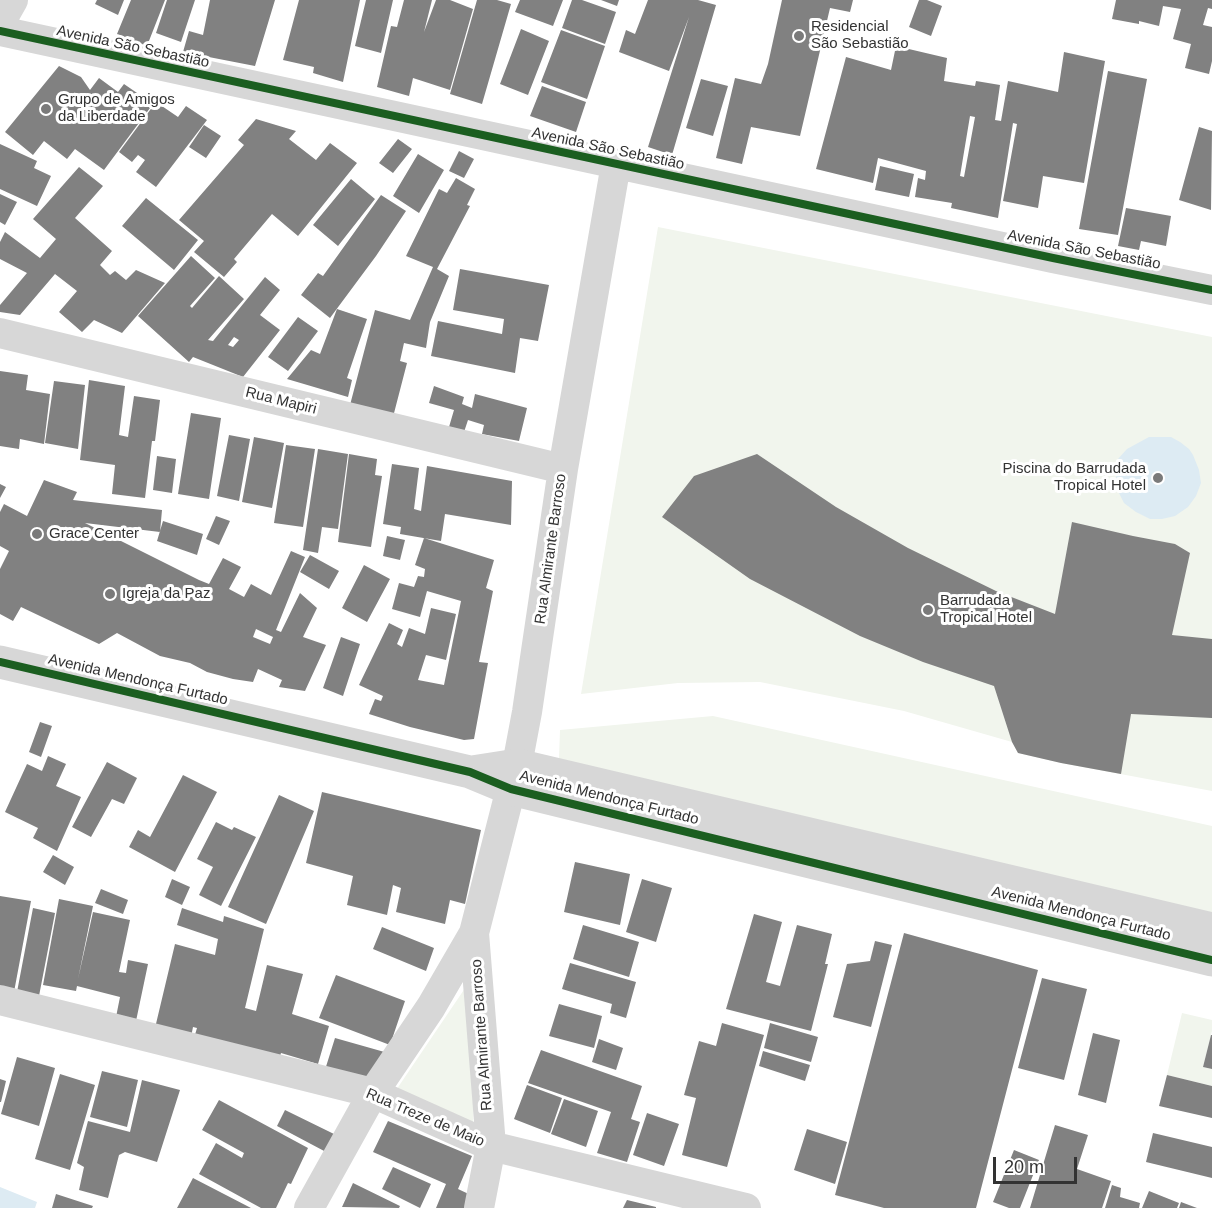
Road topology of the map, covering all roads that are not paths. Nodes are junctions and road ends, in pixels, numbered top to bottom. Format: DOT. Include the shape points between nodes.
graph roads {
  1 [pos="13,0"];
  2 [pos="0,23"];
  3 [pos="0,31"];
  4 [pos="616,164"];
  5 [pos="1212,290"];
  6 [pos="0,333"];
  7 [pos="563,469"];
  8 [pos="0,662"];
  9 [pos="514,777"];
  10 [pos="1212,929"];
  11 [pos="474,933"];
  12 [pos="1212,960"];
  13 [pos="0,1000"];
  14 [pos="373,1093"];
  15 [pos="491,1146"];
  16 [pos="309,1208"];
  17 [pos="479,1208"];
  18 [pos="746,1208"];
  1 -- 2 [label="street"];
  3 -- 4 [label="street, Avenida São Sebastião"];
  4 -- 5 [label="street, Avenida São Sebastião"];
  4 -- 7 [label="street, Rua Almirante Barroso"];
  6 -- 7 [label="street, Rua Mapiri"];
  7 -- 9 [label="street, Rua Almirante Barroso"];
  8 -- 9 [label="street, Avenida Mendonça Furtado" via="470,772"];
  9 -- 10 [label="street, Avenida Mendonça Furtado"];
  9 -- 11 [label="street, Rua Almirante Barroso"];
  9 -- 12 [label="street, Avenida Mendonça Furtado"];
  11 -- 14 [label="street, Rua Almirante Barroso" via="431,1007"];
  11 -- 15 [label="street, Rua Almirante Barroso"];
  13 -- 14 [label="street, Rua Treze de Maio"];
  14 -- 15 [label="street, Rua Treze de Maio"];
  14 -- 16 [label="street, Rua Almirante Barroso"];
  15 -- 17 [label="street, Rua Almirante Barroso"];
  15 -- 18 [label="street, Rua Treze de Maio"];
}
